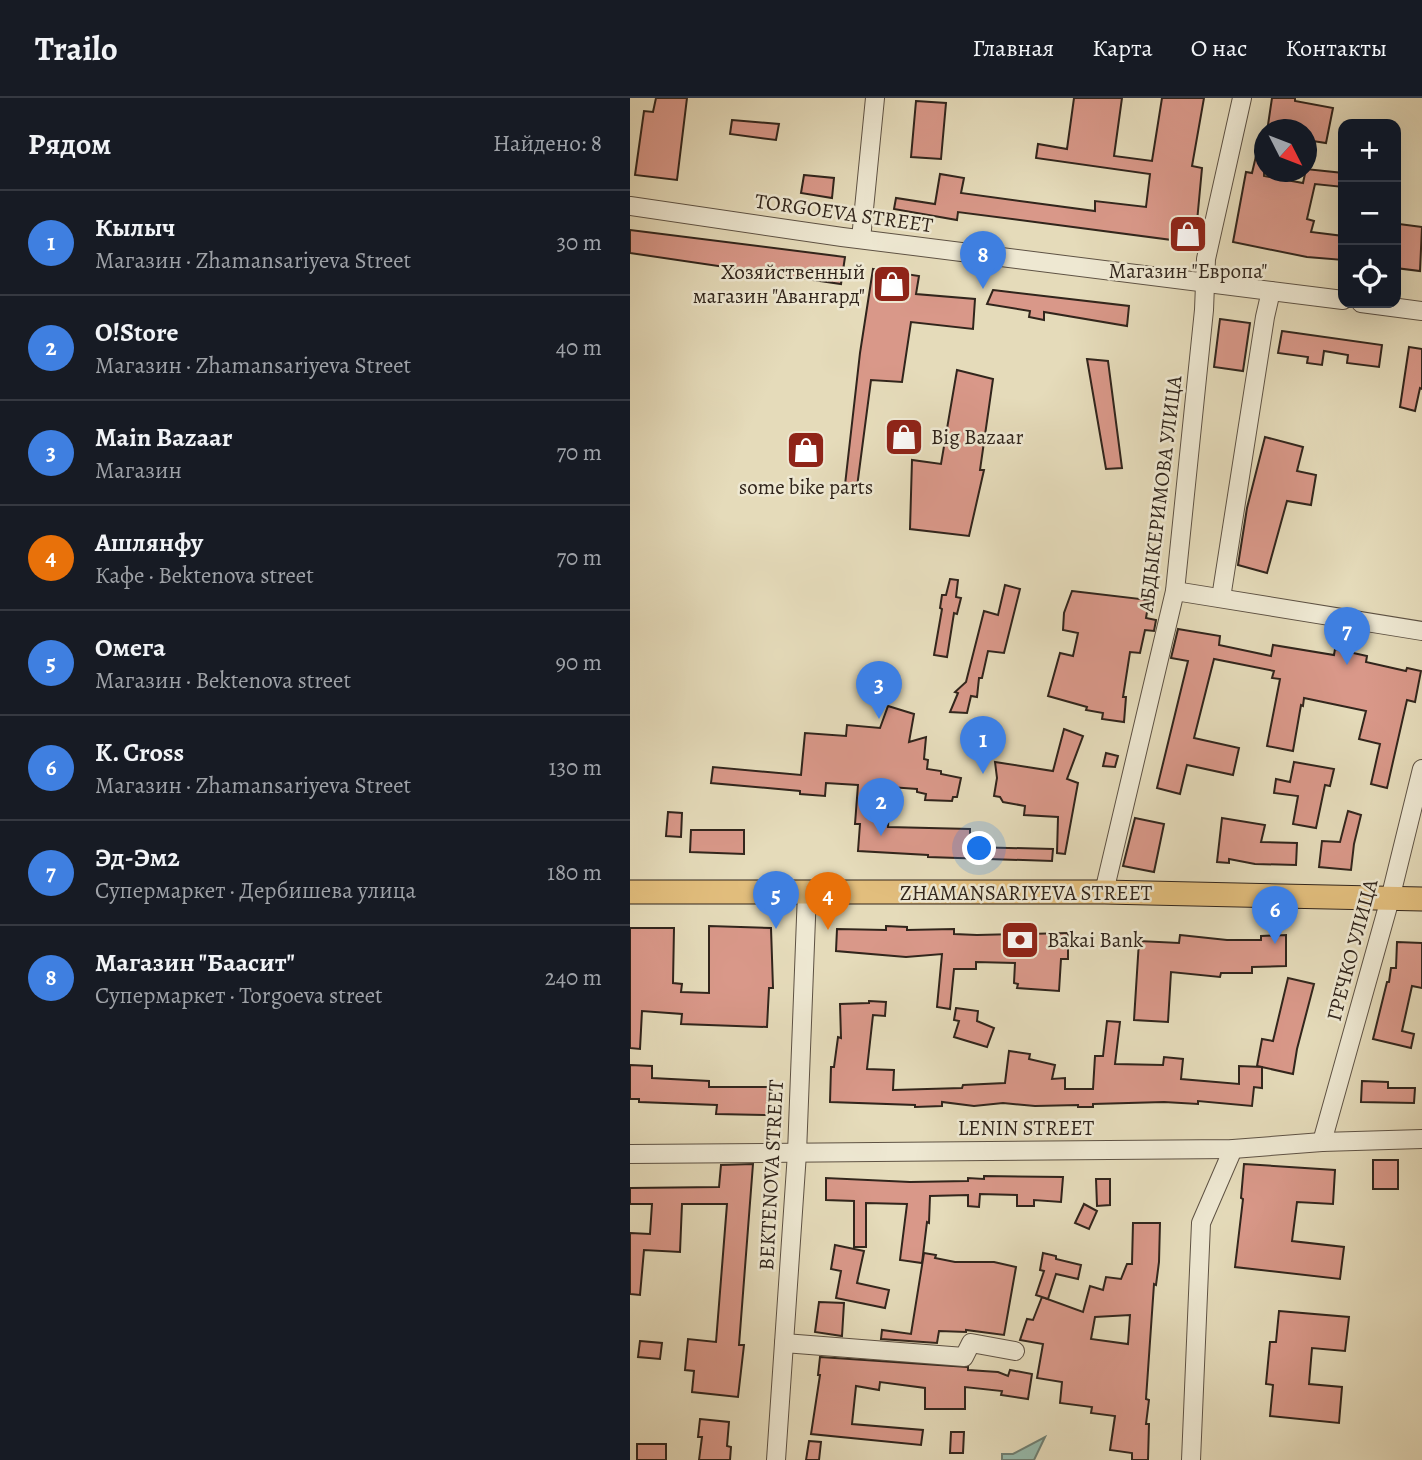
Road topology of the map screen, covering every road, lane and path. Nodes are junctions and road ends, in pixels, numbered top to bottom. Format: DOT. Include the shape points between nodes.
graph roads {
  1 [pos="875,98"];
  2 [pos="1242,98"];
  3 [pos="630,206"];
  4 [pos="861,239"];
  5 [pos="1205,283"];
  6 [pos="1271,291"];
  7 [pos="1338,299"];
  8 [pos="1401,308"];
  9 [pos="1422,310"];
  10 [pos="1175,591"];
  11 [pos="1221,598"];
  12 [pos="1422,631"];
  13 [pos="1422,769"];
  14 [pos="630,892"];
  15 [pos="807,892"];
  16 [pos="1104,892"];
  17 [pos="1391,899"];
  18 [pos="1422,899"];
  19 [pos="1422,1139"];
  20 [pos="1322,1142"];
  21 [pos="1233,1149"];
  22 [pos="630,1153"];
  23 [pos="797,1153"];
  24 [pos="784,1343"];
  25 [pos="1015,1351"];
  26 [pos="776,1460"];
  27 [pos="1191,1460"];
  1 -- 4 [label="street"];
  2 -- 5 [label="street, АБДЫКЕРИМОВА УЛИЦА" via="1206,259"];
  3 -- 4 [label="street, TORGOEVA STREET"];
  4 -- 5 [label="street, TORGOEVA STREET"];
  5 -- 6 [label="street, TORGOEVA STREET"];
  5 -- 10 [label="street, АБДЫКЕРИМОВА УЛИЦА"];
  6 -- 7 [label="street, TORGOEVA STREET"];
  6 -- 11 [label="street"];
  8 -- 9 [label="street"];
  10 -- 11 [label="street"];
  10 -- 16 [label="street, АБДЫКЕРИМОВА УЛИЦА"];
  11 -- 12 [label="street"];
  13 -- 17 [label="street, ГРЕЧКО УЛИЦА"];
  14 -- 15 [label="main road, ZHAMANSARIYEVA STREET"];
  15 -- 16 [label="main road, ZHAMANSARIYEVA STREET"];
  15 -- 23 [label="street, BEKTENOVA STREET"];
  16 -- 17 [label="main road, ZHAMANSARIYEVA STREET"];
  17 -- 18 [label="main road, ZHAMANSARIYEVA STREET"];
  17 -- 20 [label="street, ГРЕЧКО УЛИЦА"];
  19 -- 20 [label="street, LENIN STREET"];
  20 -- 21 [label="street, LENIN STREET"];
  21 -- 23 [label="street, LENIN STREET"];
  21 -- 27 [label="street" via="1201,1223"];
  22 -- 23 [label="street, LENIN STREET"];
  23 -- 24 [label="street, BEKTENOVA STREET"];
  24 -- 25 [label="street" via="964,1357 971,1343"];
  24 -- 26 [label="street, BEKTENOVA STREET"];
}
